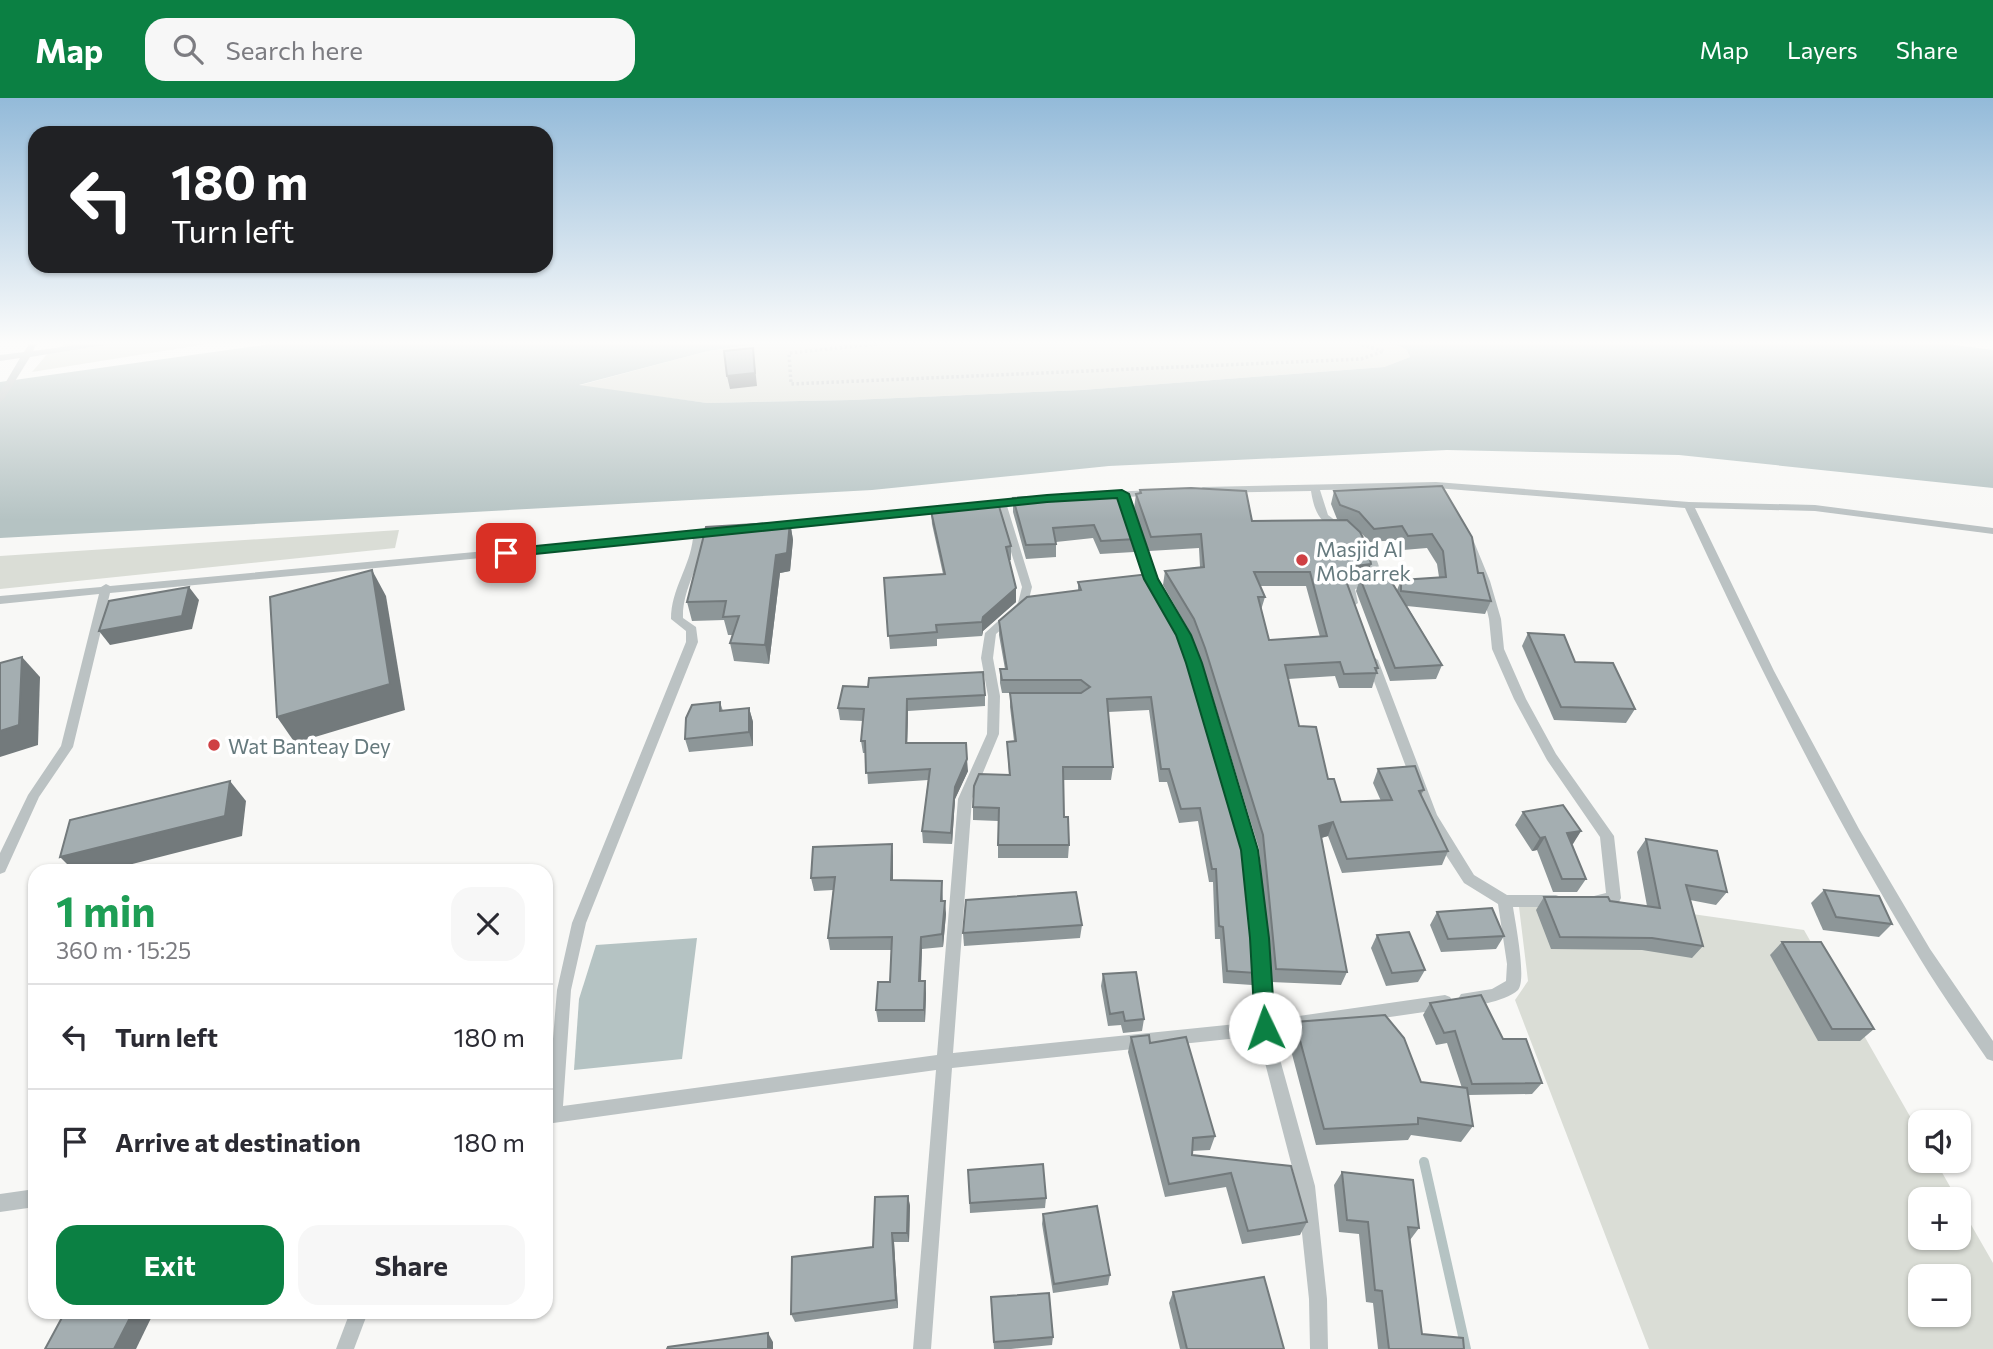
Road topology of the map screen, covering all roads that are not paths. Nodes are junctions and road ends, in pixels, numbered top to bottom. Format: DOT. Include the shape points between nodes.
graph roads {
  1 [pos="1436,485"];
  2 [pos="1314,487"];
  3 [pos="1191,491"];
  4 [pos="1164,492"];
  5 [pos="1122,494"];
  6 [pos="1001,504"];
  7 [pos="1449,505"];
  8 [pos="1689,505"];
  9 [pos="974,507"];
  10 [pos="960,508"];
  11 [pos="1461,524"];
  12 [pos="768,527"];
  13 [pos="1349,530"];
  14 [pos="727,531"];
  15 [pos="1993,531"];
  16 [pos="699,534"];
  17 [pos="1358,541"];
  18 [pos="106,588"];
  19 [pos="0,600"];
  20 [pos="1356,613"];
  21 [pos="1367,648"];
  22 [pos="0,868"];
  23 [pos="1505,901"];
  24 [pos="1265,1028"];
  25 [pos="1993,1054"];
  26 [pos="944,1061"];
  27 [pos="553,1088"];
  28 [pos="553,1115"];
  29 [pos="28,1199"];
  30 [pos="0,1203"];
  31 [pos="356,1319"];
  32 [pos="345,1349"];
  33 [pos="922,1349"];
  34 [pos="1319,1349"];
  1 -- 2 [label="street"];
  1 -- 7 [label="street"];
  1 -- 8 [label="street"];
  2 -- 3 [label="street"];
  2 -- 13 [label="street" via="1324,519"];
  4 -- 5 [label="street"];
  5 -- 6 [label="street"];
  5 -- 24 [label="street" via="1151,579 1194,663 1250,850"];
  6 -- 9 [label="street"];
  6 -- 26 [label="street" via="1027,587 1023,604 991,633 988,659 1000,700 993,734 965,799"];
  8 -- 15 [label="street" via="1815,508"];
  8 -- 25 [label="street" via="1742,621 1827,785 1917,941"];
  10 -- 12 [label="street"];
  11 -- 23 [label="street" via="1485,581 1498,649 1520,699 1551,757 1607,836 1614,898"];
  14 -- 16 [label="street"];
  16 -- 18 [label="street"];
  16 -- 27 [label="street" via="695,561 676,609 677,619 692,630 692,642 579,923 564,990"];
  17 -- 20 [label="street" via="1368,551 1376,578 1374,583 1349,586"];
  18 -- 19 [label="street"];
  18 -- 22 [label="street" via="67,747 34,795"];
  21 -- 23 [label="street" via="1431,815 1447,845 1469,879"];
  23 -- 24 [label="street" via="1513,985 1494,995"];
  24 -- 26 [label="street"];
  24 -- 34 [label="street" via="1306,1186"];
  26 -- 28 [label="street"];
  26 -- 33 [label="street"];
  29 -- 30 [label="street"];
  31 -- 32 [label="street"];
}
